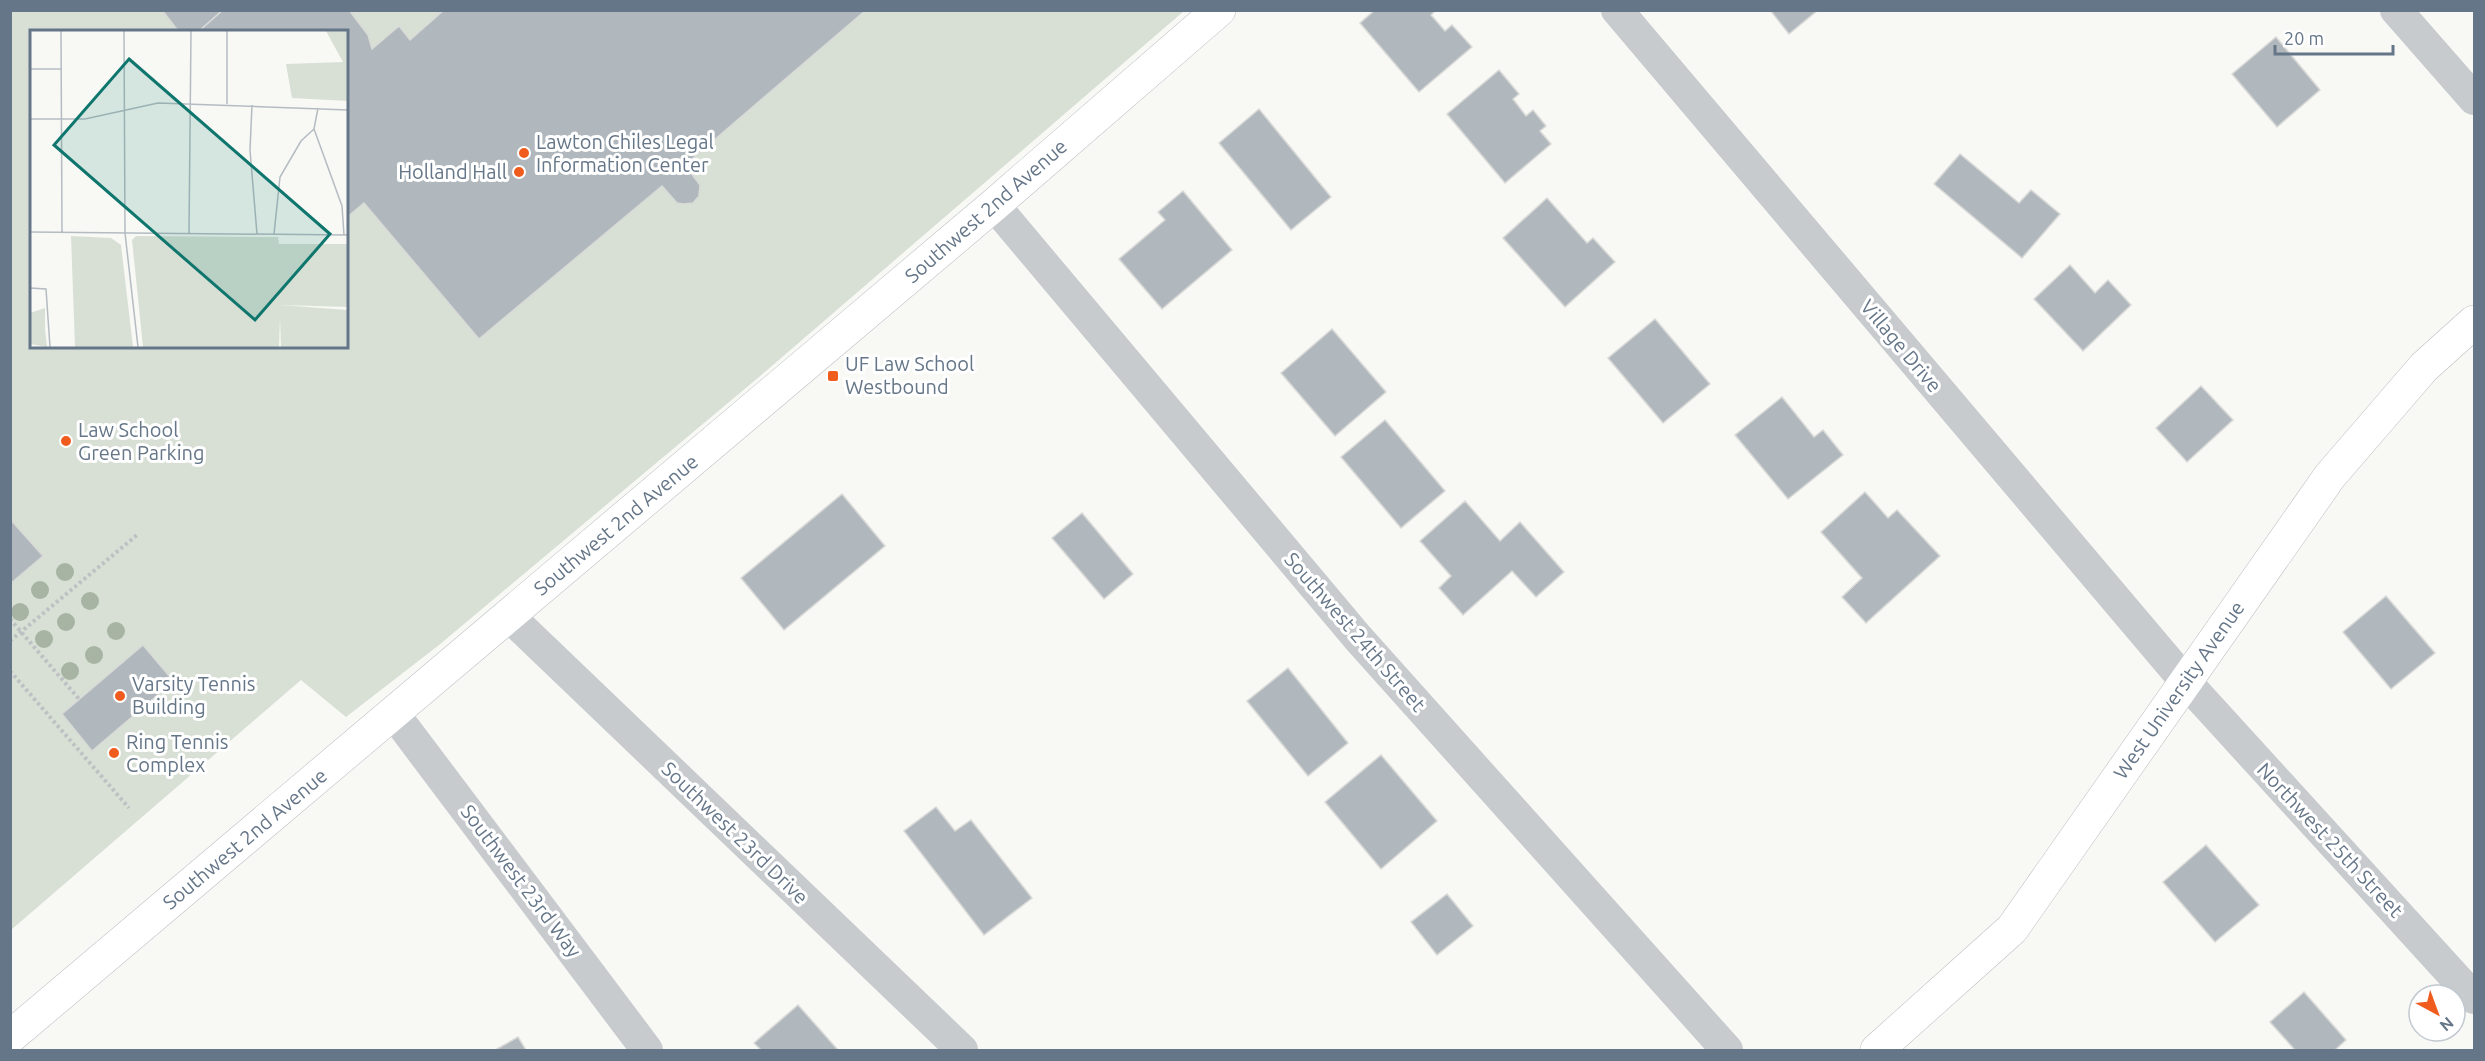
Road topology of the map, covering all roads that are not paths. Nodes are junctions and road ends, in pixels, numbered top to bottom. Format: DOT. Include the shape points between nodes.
graph roads {
  1 [pos="1219,10"];
  2 [pos="1617,10"];
  3 [pos="2396,10"];
  4 [pos="2475,99"];
  5 [pos="994,205"];
  6 [pos="2475,322"];
  7 [pos="509,616"];
  8 [pos="2185,681"];
  9 [pos="394,714"];
  10 [pos="2475,998"];
  11 [pos="10,1037"];
  12 [pos="647,1050"];
  13 [pos="962,1050"];
  14 [pos="1727,1050"];
  15 [pos="1877,1050"];
  1 -- 5 [label="main road, Southwest 2nd Avenue"];
  2 -- 8 [label="street, Village Drive"];
  3 -- 4 [label="street"];
  5 -- 7 [label="main road, Southwest 2nd Avenue"];
  5 -- 14 [label="street, Southwest 24th Street" via="1358,638"];
  6 -- 8 [label="main road, West University Avenue" via="2424,367 2330,476"];
  7 -- 9 [label="main road, Southwest 2nd Avenue"];
  7 -- 13 [label="street, Southwest 23rd Drive"];
  8 -- 10 [label="street, Northwest 25th Street"];
  8 -- 15 [label="main road, West University Avenue" via="2012,928"];
  9 -- 11 [label="main road, Southwest 2nd Avenue"];
  9 -- 12 [label="street, Southwest 23rd Way"];
}
